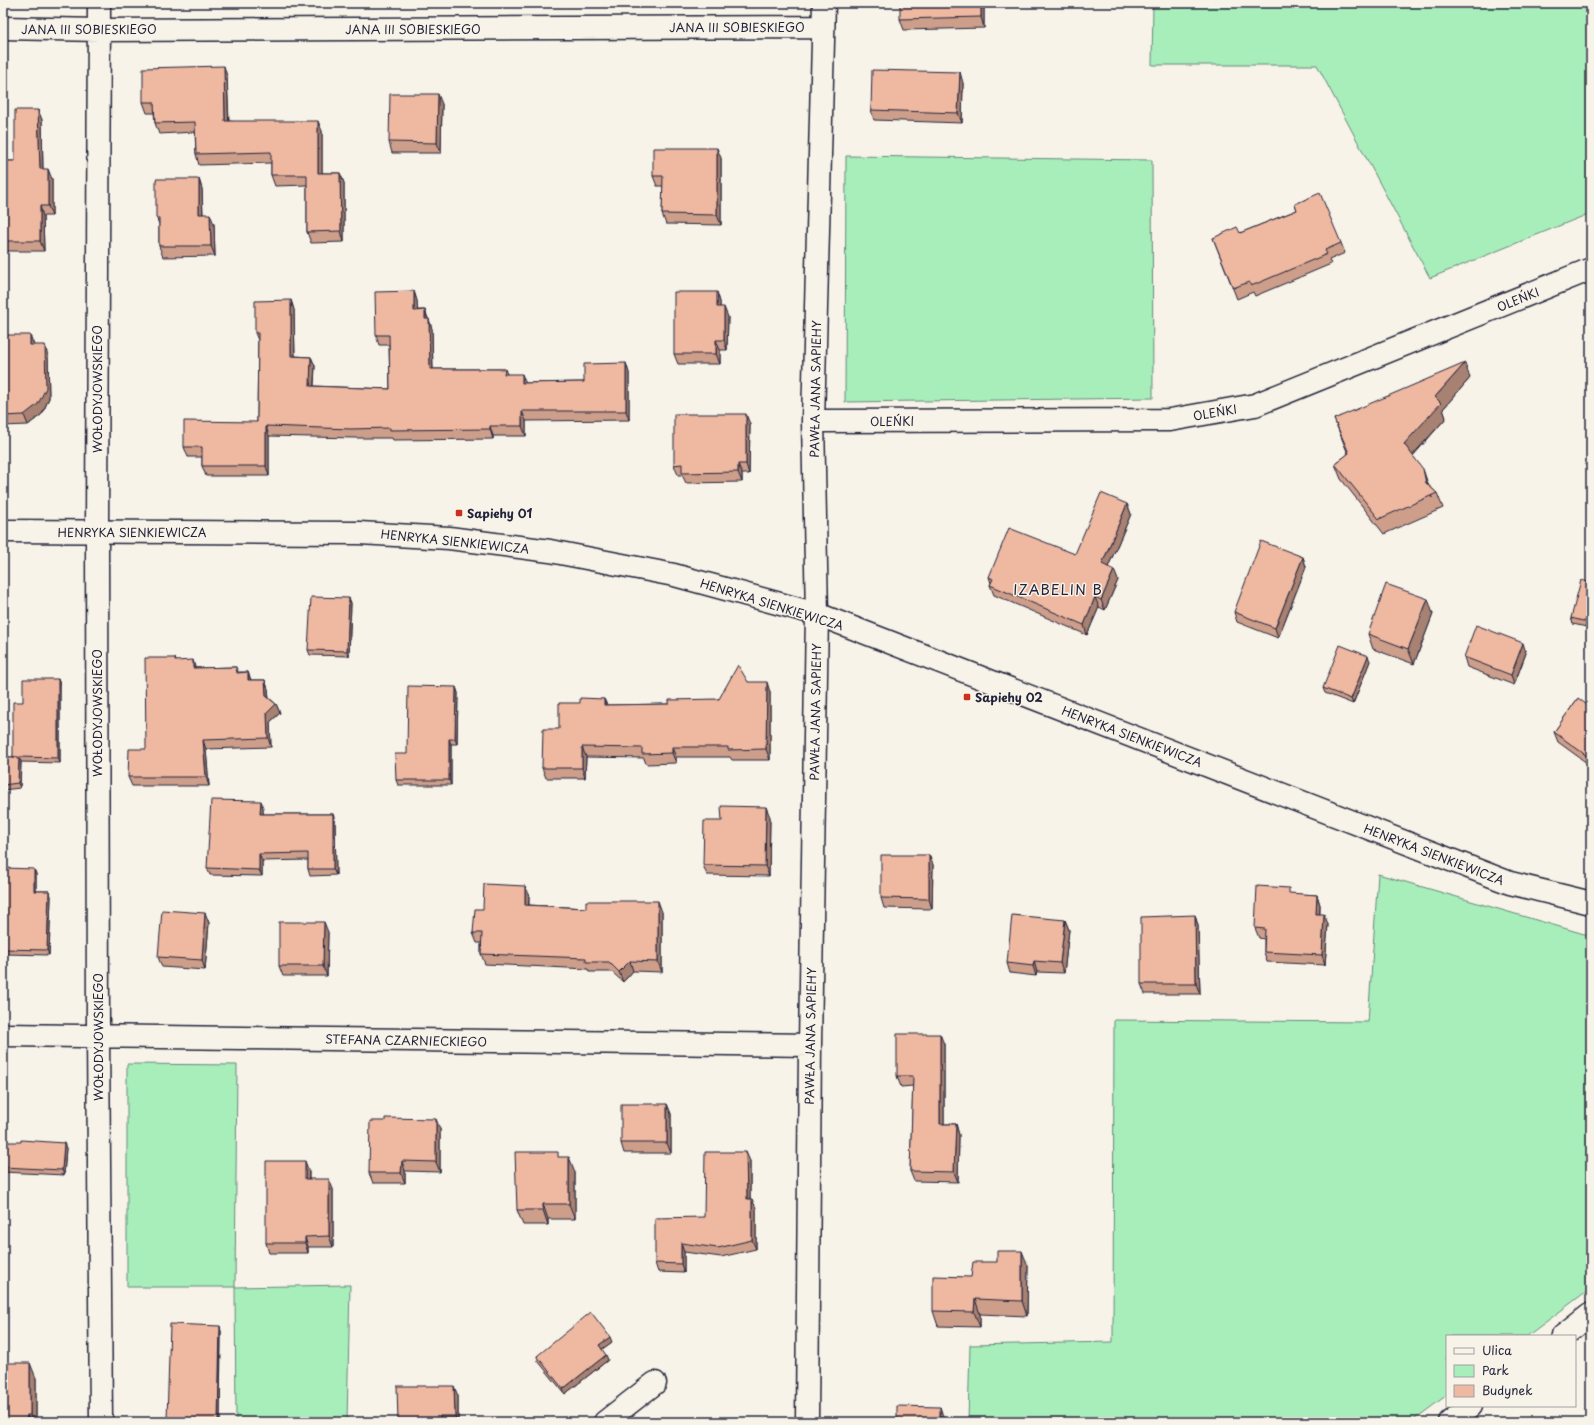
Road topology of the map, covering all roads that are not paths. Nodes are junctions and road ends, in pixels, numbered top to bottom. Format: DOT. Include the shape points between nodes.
graph roads {
  1 [pos="99,3"];
  2 [pos="824,3"];
  3 [pos="823,27"];
  4 [pos="3,28"];
  5 [pos="99,30"];
  6 [pos="1591,269"];
  7 [pos="813,421"];
  8 [pos="3,531"];
  9 [pos="97,532"];
  10 [pos="817,614"];
  11 [pos="1591,903"];
  12 [pos="3,1035"];
  13 [pos="98,1035"];
  14 [pos="810,1045"];
  15 [pos="1591,1314"];
  16 [pos="1564,1335"];
  17 [pos="655,1383"];
  18 [pos="1470,1407"];
  19 [pos="101,1422"];
  20 [pos="605,1422"];
  21 [pos="807,1422"];
  22 [pos="1450,1422"];
  1 -- 5 [label="street, WOŁODYJOWSKIEGO"];
  2 -- 3 [label="street, PAWŁA JANA SAPIEHY"];
  3 -- 5 [label="street, JANA III SOBIESKIEGO"];
  3 -- 7 [label="street, PAWŁA JANA SAPIEHY"];
  4 -- 5 [label="street, JANA III SOBIESKIEGO"];
  5 -- 9 [label="street, WOŁODYJOWSKIEGO"];
  6 -- 7 [label="street, OLEŃKI" via="1255,405 1170,420"];
  7 -- 10 [label="street, PAWŁA JANA SAPIEHY"];
  8 -- 9 [label="street, HENRYKA SIENKIEWICZA"];
  9 -- 10 [label="street, HENRYKA SIENKIEWICZA" via="359,532 449,538 550,551 674,575"];
  9 -- 13 [label="street, WOŁODYJOWSKIEGO"];
  10 -- 11 [label="street, HENRYKA SIENKIEWICZA" via="1510,884"];
  10 -- 14 [label="street, PAWŁA JANA SAPIEHY"];
  12 -- 13 [label="street, STEFANA CZARNIECKIEGO"];
  13 -- 14 [label="street, STEFANA CZARNIECKIEGO"];
  13 -- 19 [label="street, WOŁODYJOWSKIEGO"];
  14 -- 21 [label="street, PAWŁA JANA SAPIEHY"];
  15 -- 16 [label="street"];
  17 -- 20 [label="street"];
  18 -- 22 [label="street"];
}
